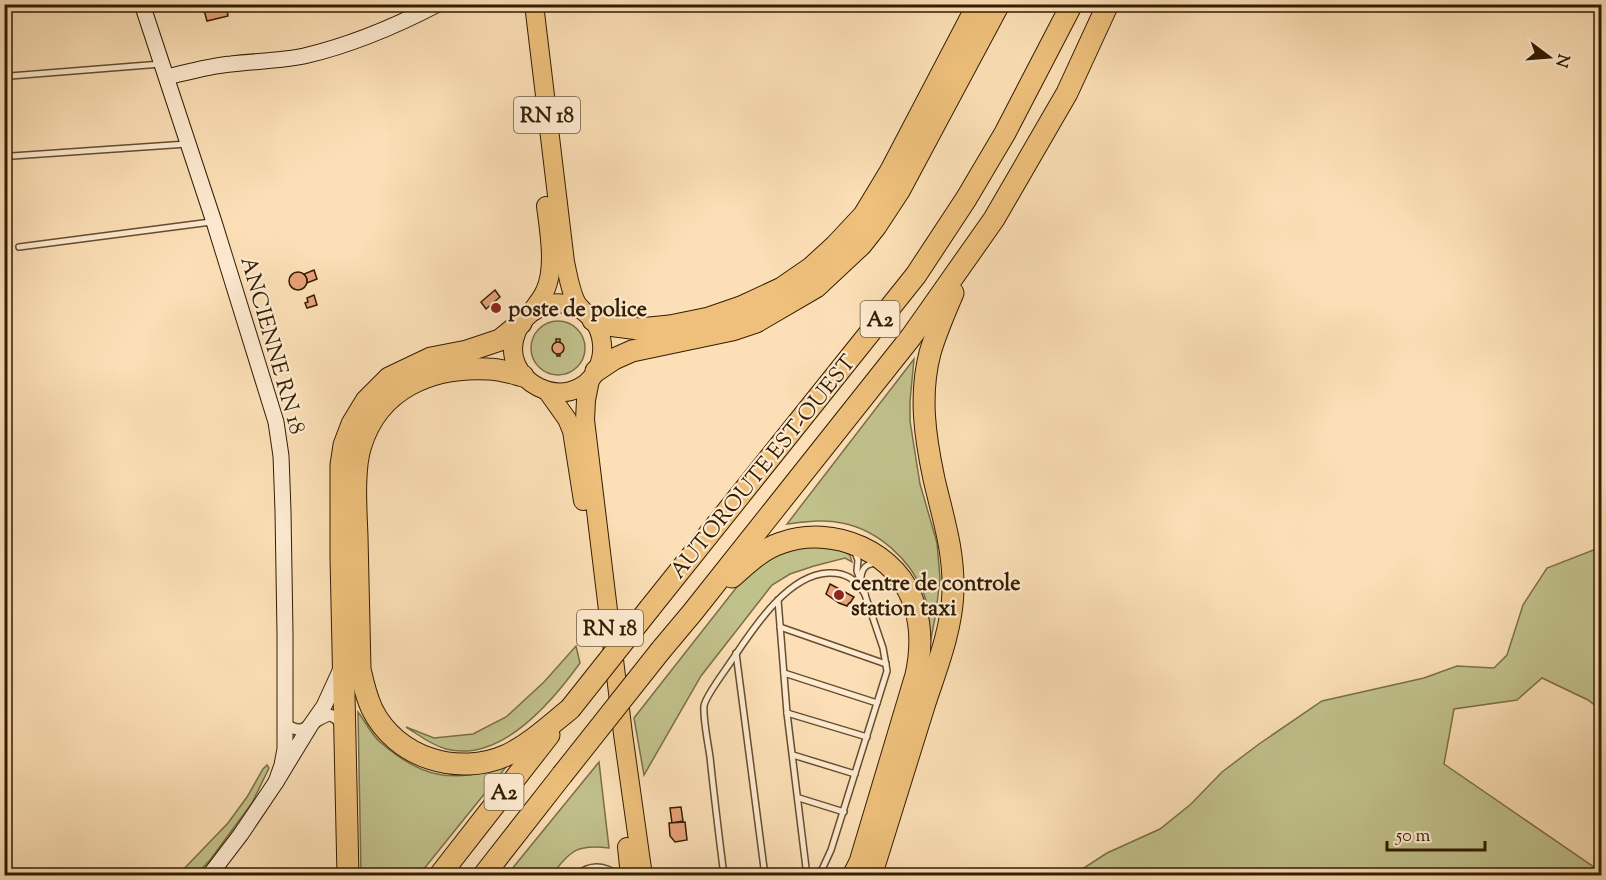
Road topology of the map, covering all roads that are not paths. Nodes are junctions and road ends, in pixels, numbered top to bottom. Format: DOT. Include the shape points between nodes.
graph roads {
  1 [pos="142,4"];
  2 [pos="438,4"];
  3 [pos="521,4"];
  4 [pos="534,4"];
  5 [pos="978,4"];
  6 [pos="999,4"];
  7 [pos="1072,4"];
  8 [pos="1108,4"];
  9 [pos="165,71"];
  10 [pos="10,76"];
  11 [pos="189,143"];
  12 [pos="12,156"];
  13 [pos="214,222"];
  14 [pos="19,247"];
  15 [pos="968,256"];
  16 [pos="588,315"];
  17 [pos="525,318"];
  18 [pos="593,375"];
  19 [pos="523,376"];
  20 [pos="547,391"];
  21 [pos="842,539"];
  22 [pos="886,564"];
  23 [pos="860,579"];
  24 [pos="865,594"];
  25 [pos="778,600"];
  26 [pos="692,613"];
  27 [pos="780,627"];
  28 [pos="736,653"];
  29 [pos="343,664"];
  30 [pos="886,664"];
  31 [pos="784,673"];
  32 [pos="878,703"];
  33 [pos="570,709"];
  34 [pos="787,713"];
  35 [pos="285,723"];
  36 [pos="310,726"];
  37 [pos="344,731"];
  38 [pos="867,737"];
  39 [pos="793,755"];
  40 [pos="855,774"];
  41 [pos="276,782"];
  42 [pos="799,798"];
  43 [pos="844,812"];
  44 [pos="209,876"];
  45 [pos="348,876"];
  46 [pos="439,876"];
  47 [pos="483,876"];
  48 [pos="576,876"];
  49 [pos="620,876"];
  50 [pos="630,876"];
  51 [pos="643,876"];
  52 [pos="724,876"];
  53 [pos="765,876"];
  54 [pos="807,876"];
  55 [pos="819,876"];
  56 [pos="854,876"];
  57 [pos="872,876"];
  1 -- 9 [label="street, ANCIENNE RN 18"];
  2 -- 9 [label="street" via="398,24 304,56"];
  3 -- 17 [label="main road, RN 18" via="550,256 545,292"];
  4 -- 16 [label="main road, RN 18" via="565,262 572,291"];
  5 -- 16 [label="highway" via="864,215 811,268 782,288 709,318 639,329 608,325"];
  6 -- 18 [label="highway" via="888,209 861,245 816,287 756,322 632,351"];
  7 -- 33 [label="highway, AUTOROUTE EST-OUEST / A2, bridge" via="1005,133 915,274"];
  8 -- 15 [label="highway, AUTOROUTE EST-OUEST / A2" via="1067,93 1012,191"];
  9 -- 10 [label="lane"];
  9 -- 11 [label="street, ANCIENNE RN 18"];
  11 -- 12 [label="lane"];
  11 -- 13 [label="street, ANCIENNE RN 18"];
  13 -- 14 [label="lane"];
  13 -- 35 [label="street, ANCIENNE RN 18" via="276,422 281,456"];
  15 -- 26 [label="highway, AUTOROUTE EST-OUEST / A2" via="910,337"];
  15 -- 57 [label="highway" via="933,342 924,393 925,436 952,560 950,620"];
  16 -- 17 [label="main road" via="570,304 556,303 542,306"];
  16 -- 18 [label="main road" via="600,332 603,345 602,358"];
  17 -- 19 [label="main road" via="515,336 513,350"];
  17 -- 29 [label="highway" via="500,340 431,357 389,378 366,401 352,424 341,465"];
  18 -- 20 [label="main road" via="570,391"];
  18 -- 51 [label="main road, RN 18" via="585,420"];
  19 -- 20 [label="main road"];
  19 -- 33 [label="highway" via="489,369 457,369 430,375 394,395 366,430 357,464 360,669 369,701 382,725 416,754 441,762 478,764 508,754"];
  20 -- 50 [label="main road, RN 18" via="567,419 575,444"];
  21 -- 22 [label="highway"];
  21 -- 23 [label="lane" via="857,554"];
  21 -- 26 [label="highway" via="816,536 779,543 747,564"];
  22 -- 23 [label="lane" via="866,566"];
  22 -- 56 [label="highway" via="903,582 915,606 920,633 919,661"];
  23 -- 24 [label="lane"];
  24 -- 25 [label="lane" via="854,579 839,573 823,573 795,584"];
  24 -- 30 [label="lane"];
  25 -- 27 [label="lane"];
  25 -- 28 [label="lane"];
  26 -- 47 [label="highway, AUTOROUTE EST-OUEST / A2, bridge"];
  27 -- 30 [label="lane"];
  27 -- 31 [label="lane"];
  28 -- 52 [label="lane" via="704,705"];
  28 -- 53 [label="lane"];
  29 -- 36 [label="street, ANCIENNE RN 18"];
  29 -- 37 [label="highway"];
  30 -- 32 [label="lane"];
  31 -- 32 [label="lane"];
  31 -- 34 [label="lane"];
  32 -- 38 [label="lane"];
  33 -- 46 [label="highway, AUTOROUTE EST-OUEST / A2"];
  34 -- 38 [label="lane"];
  34 -- 39 [label="lane"];
  35 -- 36 [label="street" via="300,730"];
  35 -- 41 [label="street, ANCIENNE RN 18" via="285,749"];
  36 -- 37 [label="street" via="331,715"];
  36 -- 41 [label="street, ANCIENNE RN 18"];
  37 -- 45 [label="highway"];
  38 -- 40 [label="lane"];
  39 -- 40 [label="lane"];
  39 -- 42 [label="lane"];
  40 -- 43 [label="lane"];
  41 -- 44 [label="street, ANCIENNE RN 18"];
  42 -- 43 [label="lane"];
  42 -- 54 [label="lane"];
  43 -- 55 [label="lane"];
  48 -- 49 [label="lane" via="601,866"];
}
